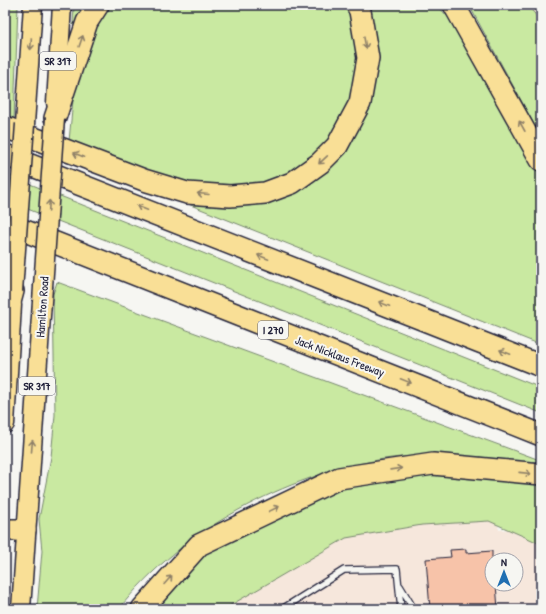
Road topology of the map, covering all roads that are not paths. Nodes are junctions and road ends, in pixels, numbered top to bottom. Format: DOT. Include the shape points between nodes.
graph roads {
  1 [pos="33,5"];
  2 [pos="62,5"];
  3 [pos="98,5"];
  4 [pos="356,5"];
  5 [pos="454,5"];
  6 [pos="55,118"];
  7 [pos="5,127"];
  8 [pos="5,155"];
  9 [pos="541,160"];
  10 [pos="5,223"];
  11 [pos="5,239"];
  12 [pos="13,291"];
  13 [pos="5,321"];
  14 [pos="338,354"];
  15 [pos="541,366"];
  16 [pos="5,424"];
  17 [pos="541,435"];
  18 [pos="541,474"];
  19 [pos="15,530"];
  20 [pos="399,584"];
  21 [pos="21,609"];
  22 [pos="142,609"];
  23 [pos="282,609"];
  24 [pos="401,609"];
  25 [pos="414,609"];
  1 -- 12 [label="main road, SR 317, one-way, bridge"];
  2 -- 6 [label="main road, Hamilton Road / SR 317"];
  6 -- 3 [label="highway, one-way" via="87,22"];
  4 -- 7 [label="highway, one-way" via="360,11 368,58 360,103 337,146 320,164 292,183 265,194 230,196 187,193 144,180"];
  9 -- 5 [label="highway, one-way"];
  19 -- 6 [label="main road, Hamilton Road / SR 317, one-way, bridge" via="43,287"];
  15 -- 8 [label="highway, one-way"];
  10 -- 14 [label="highway, Jack Nicklaus Freeway / I 270"];
  11 -- 14 [label="highway"];
  12 -- 13 [label="highway"];
  12 -- 16 [label="main road, SR 317"];
  14 -- 17 [label="highway, Jack Nicklaus Freeway / I 270, one-way"];
  22 -- 18 [label="highway, one-way" via="199,545 339,478 433,464"];
  19 -- 21 [label="main road, Hamilton Road / SR 317"];
  20 -- 23 [label="lane" via="397,569 344,570"];
  20 -- 24 [label="lane"];
  20 -- 25 [label="lane"];
}
